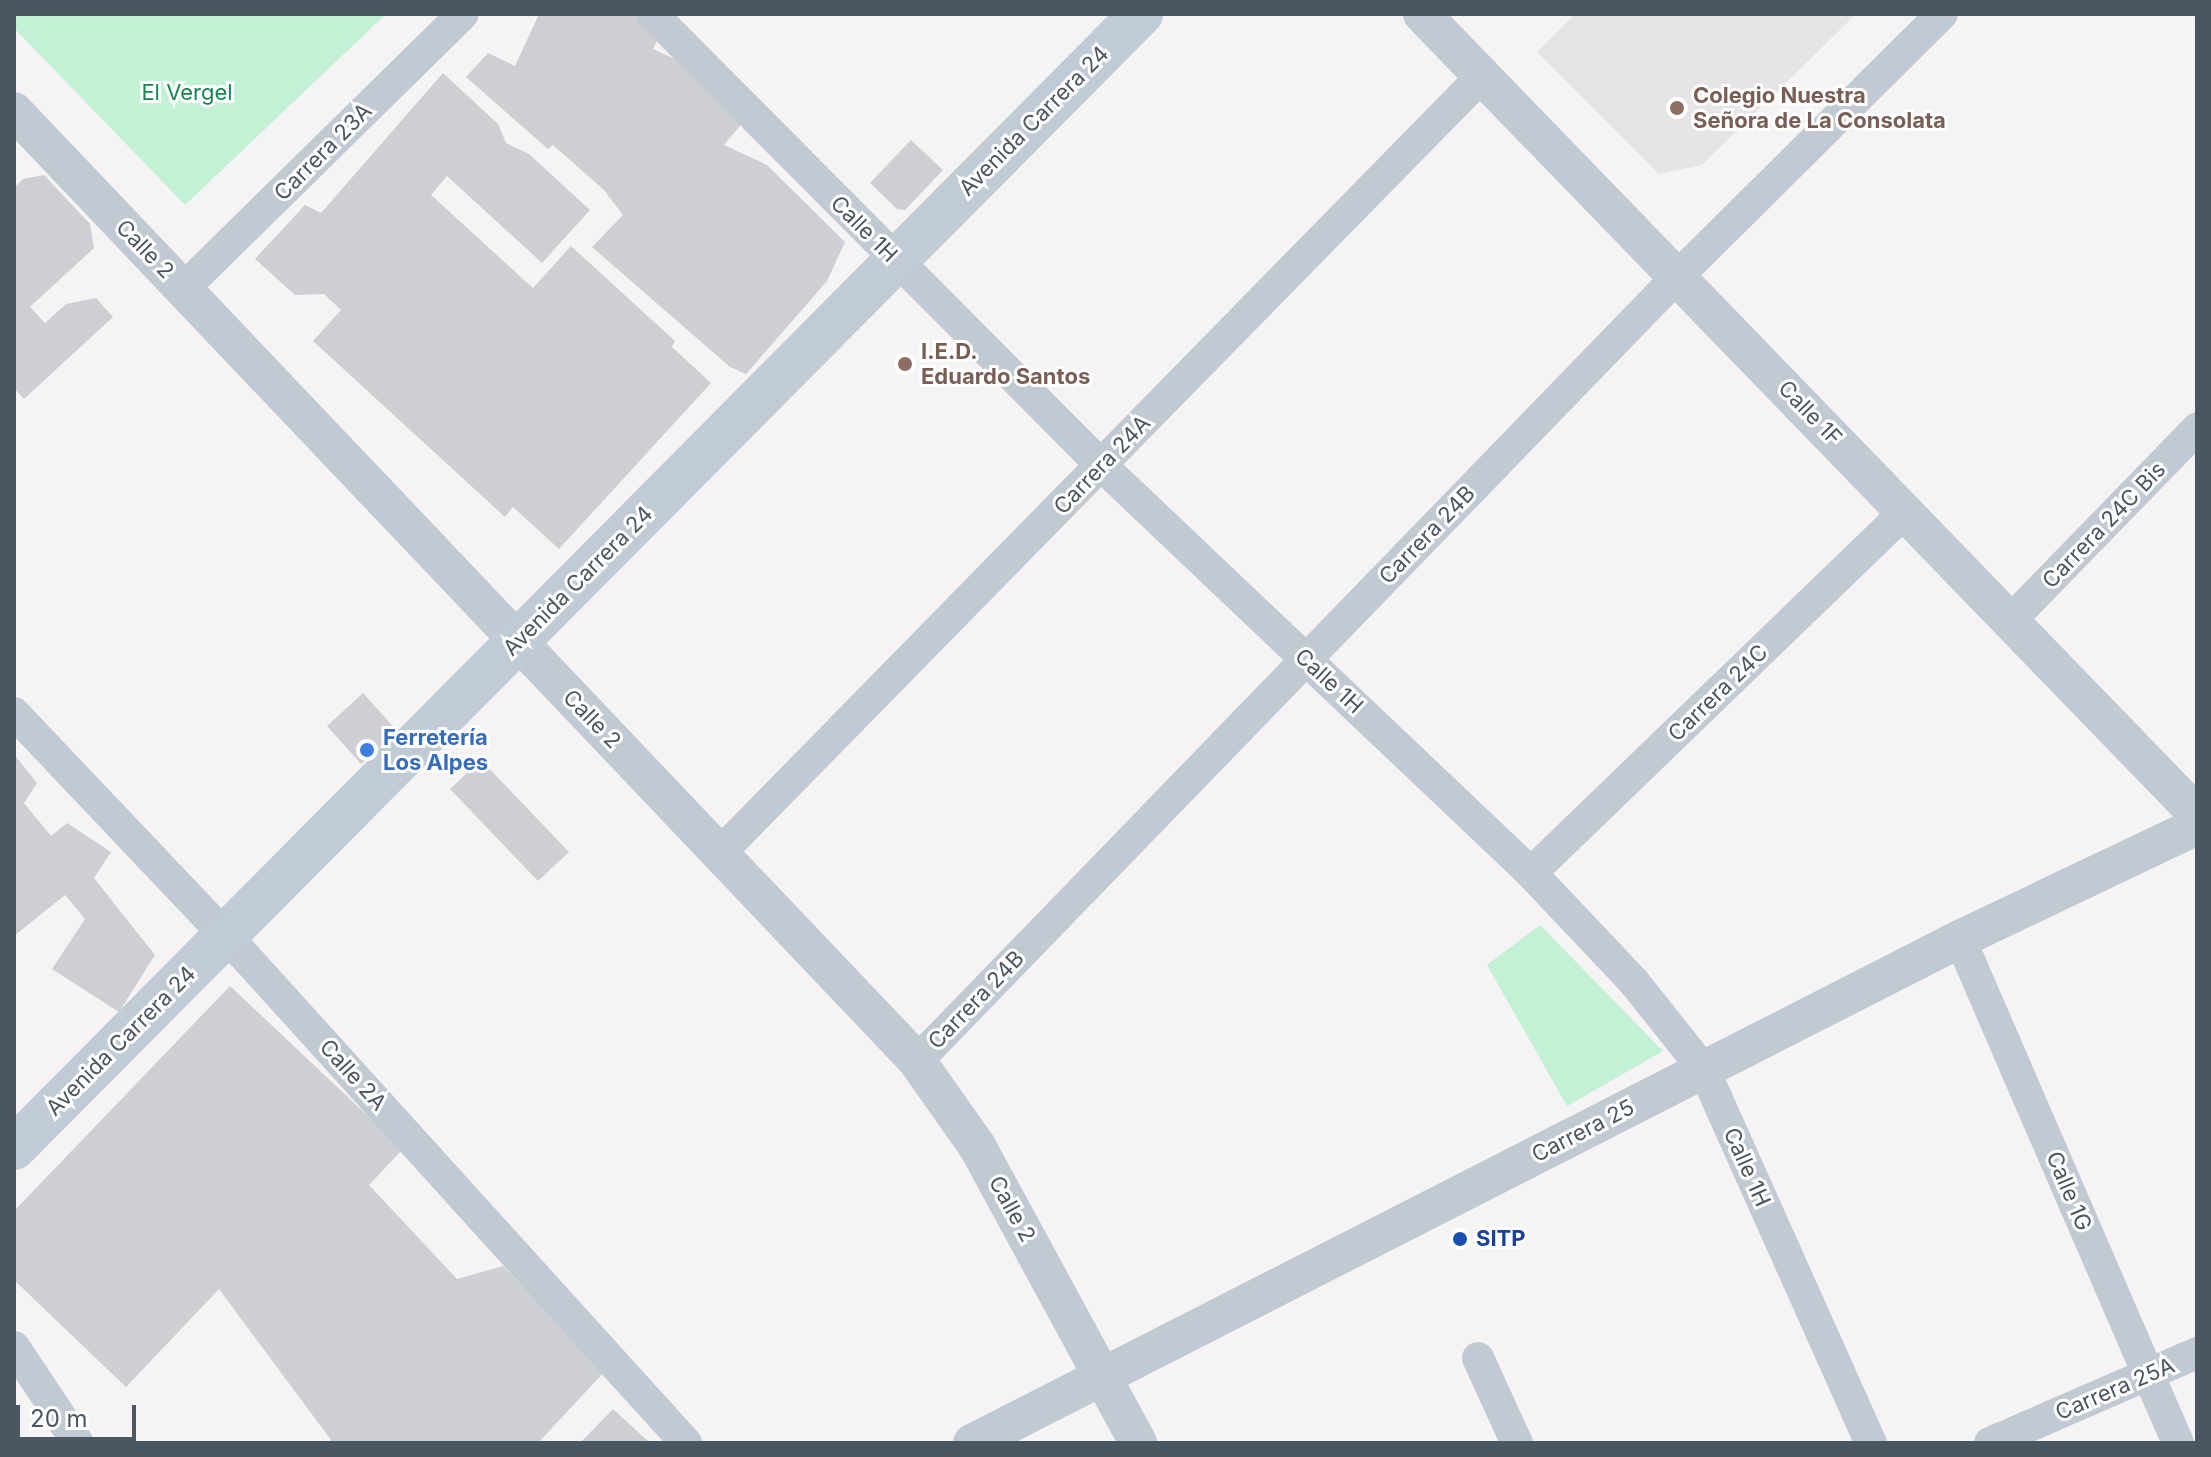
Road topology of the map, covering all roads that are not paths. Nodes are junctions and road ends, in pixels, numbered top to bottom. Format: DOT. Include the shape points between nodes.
graph roads {
  1 [pos="463,14"];
  2 [pos="652,14"];
  3 [pos="1141,14"];
  4 [pos="1422,14"];
  5 [pos="1942,14"];
  6 [pos="1482,76"];
  7 [pos="18,122"];
  8 [pos="896,261"];
  9 [pos="1678,276"];
  10 [pos="183,289"];
  11 [pos="2197,429"];
  12 [pos="1102,466"];
  13 [pos="1905,512"];
  14 [pos="2011,620"];
  15 [pos="519,642"];
  16 [pos="1306,659"];
  17 [pos="14,713"];
  18 [pos="2197,814"];
  19 [pos="2197,826"];
  20 [pos="720,853"];
  21 [pos="1531,873"];
  22 [pos="226,936"];
  23 [pos="1960,939"];
  24 [pos="917,1061"];
  25 [pos="1704,1070"];
  26 [pos="14,1148"];
  27 [pos="14,1347"];
  28 [pos="2197,1353"];
  29 [pos="1478,1358"];
  30 [pos="2149,1374"];
  31 [pos="1104,1376"];
  32 [pos="78,1443"];
  33 [pos="686,1443"];
  34 [pos="972,1443"];
  35 [pos="1116,1443"];
  36 [pos="1138,1443"];
  37 [pos="1517,1443"];
  38 [pos="1871,1443"];
  39 [pos="1990,1443"];
  40 [pos="2178,1443"];
  1 -- 10 [label="street, Carrera 23A"];
  2 -- 8 [label="street, Calle 1H"];
  3 -- 8 [label="main road, Avenida Carrera 24"];
  4 -- 6 [label="street, Calle 1F"];
  5 -- 9 [label="street, Carrera 24B"];
  6 -- 9 [label="street, Calle 1F"];
  6 -- 12 [label="street, Carrera 24A"];
  7 -- 10 [label="street, Calle 2"];
  8 -- 12 [label="street, Calle 1H"];
  8 -- 15 [label="main road, Avenida Carrera 24"];
  9 -- 13 [label="street, Calle 1F"];
  9 -- 16 [label="street, Carrera 24B"];
  10 -- 15 [label="street, Calle 2"];
  11 -- 14 [label="street, Carrera 24C Bis"];
  12 -- 16 [label="street, Calle 1H"];
  12 -- 20 [label="street, Carrera 24A"];
  13 -- 14 [label="street, Calle 1F"];
  13 -- 21 [label="street, Carrera 24C"];
  14 -- 18 [label="street, Calle 1F"];
  15 -- 20 [label="street, Calle 2"];
  15 -- 22 [label="main road, Avenida Carrera 24"];
  16 -- 21 [label="street, Calle 1H"];
  16 -- 24 [label="street, Carrera 24B"];
  17 -- 22 [label="street, Calle 2A"];
  19 -- 23 [label="street, Carrera 25"];
  20 -- 24 [label="street, Calle 2"];
  21 -- 25 [label="street, Calle 1H" via="1634,982"];
  22 -- 26 [label="main road, Avenida Carrera 24"];
  22 -- 33 [label="street, Calle 2A"];
  23 -- 25 [label="street, Carrera 25"];
  23 -- 30 [label="street, Calle 1G"];
  24 -- 31 [label="street, Calle 2" via="977,1146"];
  25 -- 31 [label="street, Carrera 25"];
  25 -- 38 [label="street, Calle 1H"];
  27 -- 32 [label="street"];
  28 -- 30 [label="street, Carrera 25A"];
  29 -- 37 [label="street"];
  30 -- 39 [label="street, Carrera 25A"];
  30 -- 40 [label="street, Calle 1G"];
  31 -- 34 [label="street, Carrera 25"];
  31 -- 35 [label="street, Calle 2"];
  31 -- 36 [label="street, Calle 2"];
}
